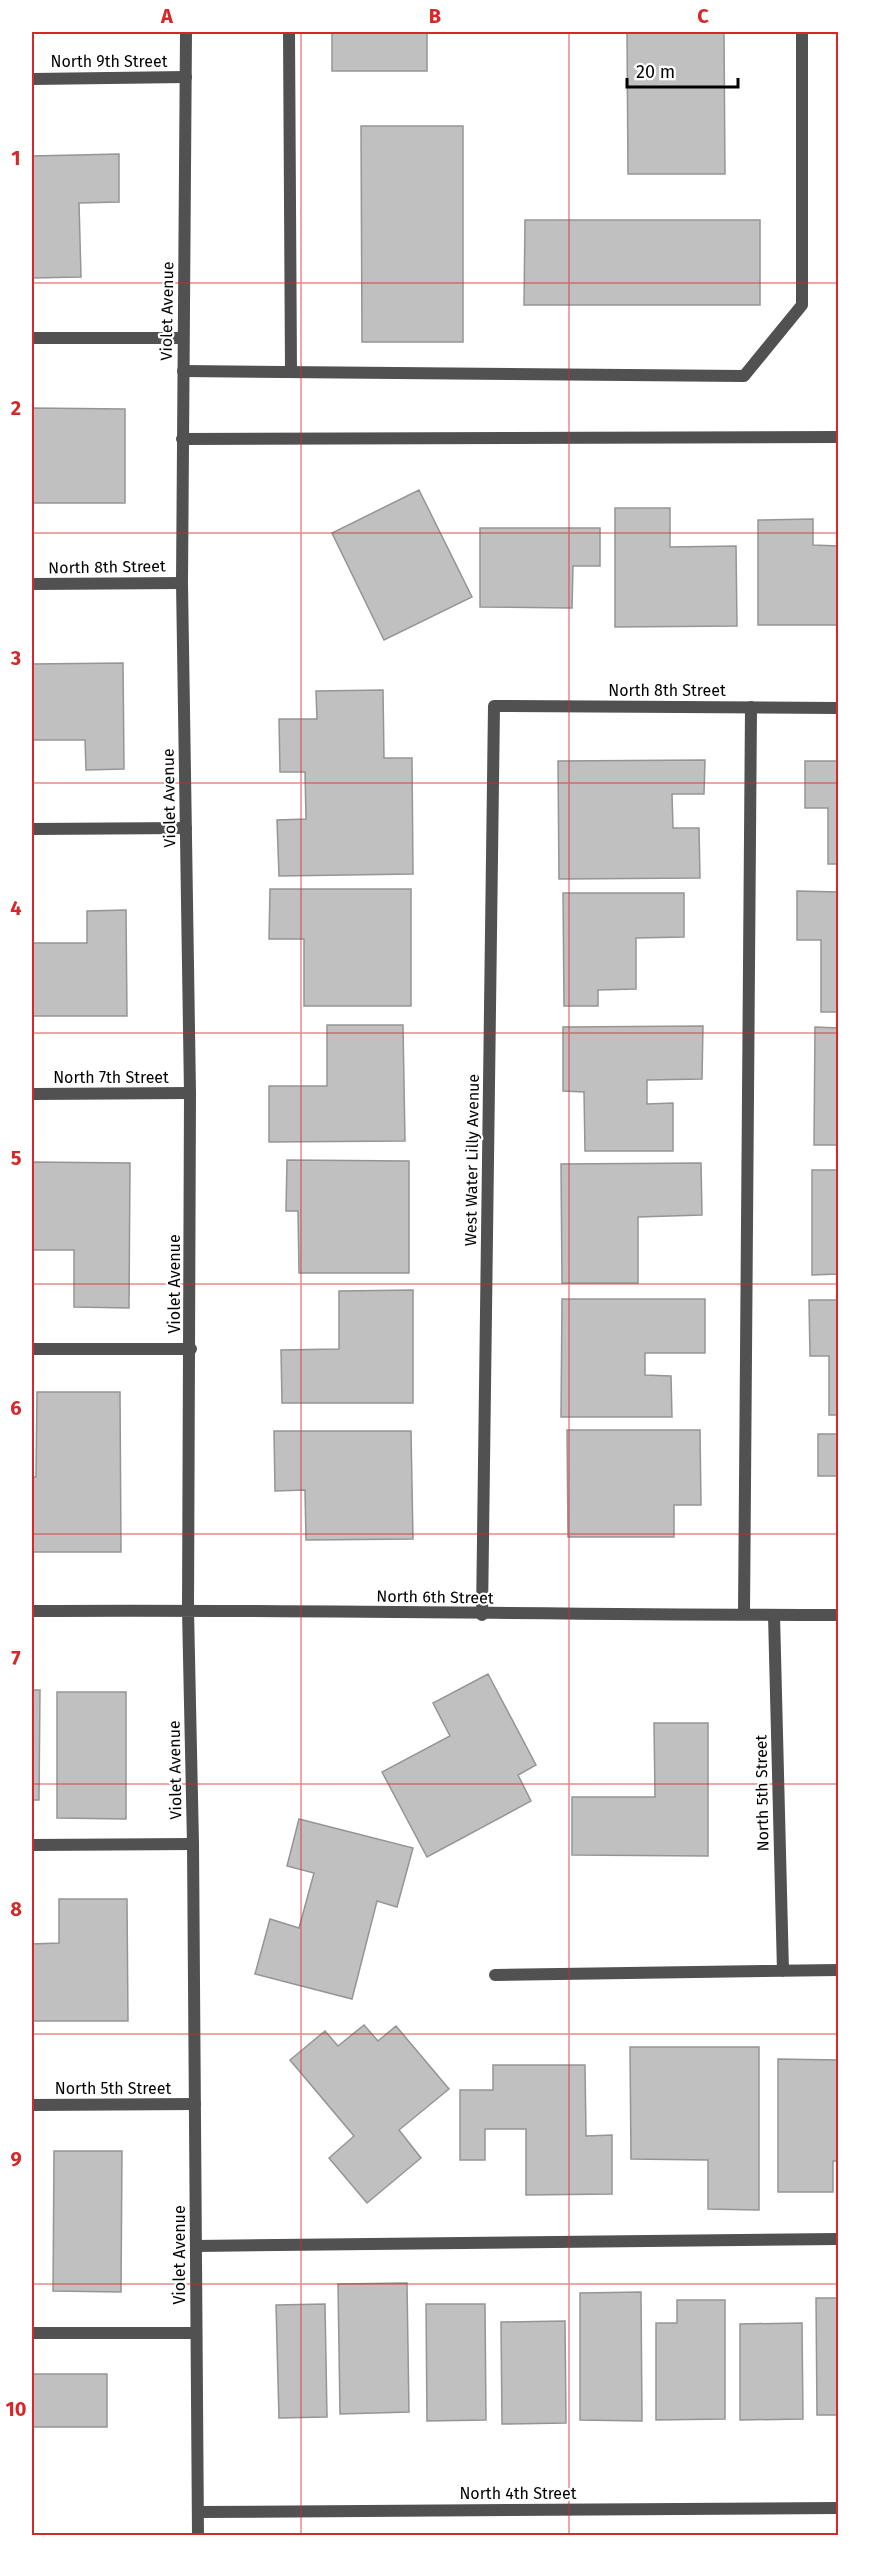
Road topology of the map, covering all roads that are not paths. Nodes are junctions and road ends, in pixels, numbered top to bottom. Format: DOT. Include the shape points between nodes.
graph roads {
  1 [pos="186,32"];
  2 [pos="289,32"];
  3 [pos="802,32"];
  4 [pos="186,77"];
  5 [pos="32,79"];
  6 [pos="32,338"];
  7 [pos="183,338"];
  8 [pos="183,371"];
  9 [pos="291,372"];
  10 [pos="838,437"];
  11 [pos="182,439"];
  12 [pos="182,583"];
  13 [pos="32,584"];
  14 [pos="495,706"];
  15 [pos="751,707"];
  16 [pos="838,708"];
  17 [pos="186,828"];
  18 [pos="32,829"];
  19 [pos="190,1093"];
  20 [pos="32,1094"];
  21 [pos="32,1349"];
  22 [pos="191,1349"];
  23 [pos="188,1610"];
  24 [pos="32,1611"];
  25 [pos="482,1614"];
  26 [pos="744,1614"];
  27 [pos="774,1615"];
  28 [pos="838,1615"];
  29 [pos="193,1844"];
  30 [pos="32,1845"];
  31 [pos="838,1970"];
  32 [pos="783,1971"];
  33 [pos="495,1975"];
  34 [pos="32,2104"];
  35 [pos="195,2104"];
  36 [pos="838,2239"];
  37 [pos="196,2246"];
  38 [pos="32,2333"];
  39 [pos="196,2333"];
  40 [pos="838,2508"];
  41 [pos="198,2512"];
  42 [pos="198,2535"];
  1 -- 4 [label="street, Violet Avenue"];
  2 -- 9 [label="street"];
  3 -- 9 [label="street" via="802,305 744,376"];
  4 -- 5 [label="street, North 9th Street"];
  4 -- 7 [label="street, Violet Avenue"];
  6 -- 7 [label="street"];
  7 -- 8 [label="street, Violet Avenue"];
  8 -- 9 [label="street"];
  8 -- 11 [label="street, Violet Avenue"];
  10 -- 11 [label="street"];
  11 -- 12 [label="street, Violet Avenue"];
  12 -- 13 [label="street, North 8th Street"];
  12 -- 17 [label="street, Violet Avenue"];
  14 -- 15 [label="street, North 8th Street"];
  14 -- 25 [label="street, West Water Lilly Avenue"];
  15 -- 16 [label="street, North 8th Street"];
  15 -- 26 [label="street"];
  17 -- 18 [label="street"];
  17 -- 19 [label="street, Violet Avenue"];
  19 -- 20 [label="street, North 7th Street"];
  19 -- 22 [label="street, Violet Avenue"];
  21 -- 22 [label="street"];
  22 -- 23 [label="street, Violet Avenue"];
  23 -- 24 [label="street, North 6th Street"];
  23 -- 25 [label="street, North 6th Street"];
  23 -- 29 [label="street, Violet Avenue"];
  25 -- 26 [label="street, North 6th Street"];
  26 -- 27 [label="street, North 6th Street"];
  27 -- 28 [label="street, North 6th Street"];
  27 -- 32 [label="street, North 5th Street"];
  29 -- 30 [label="street"];
  29 -- 35 [label="street, Violet Avenue"];
  31 -- 32 [label="street"];
  32 -- 33 [label="street"];
  34 -- 35 [label="street, North 5th Street"];
  35 -- 37 [label="street, Violet Avenue"];
  36 -- 37 [label="street"];
  37 -- 39 [label="street, Violet Avenue"];
  38 -- 39 [label="street"];
  39 -- 41 [label="street, Violet Avenue"];
  40 -- 41 [label="street, North 4th Street"];
  41 -- 42 [label="street, Violet Avenue"];
}
